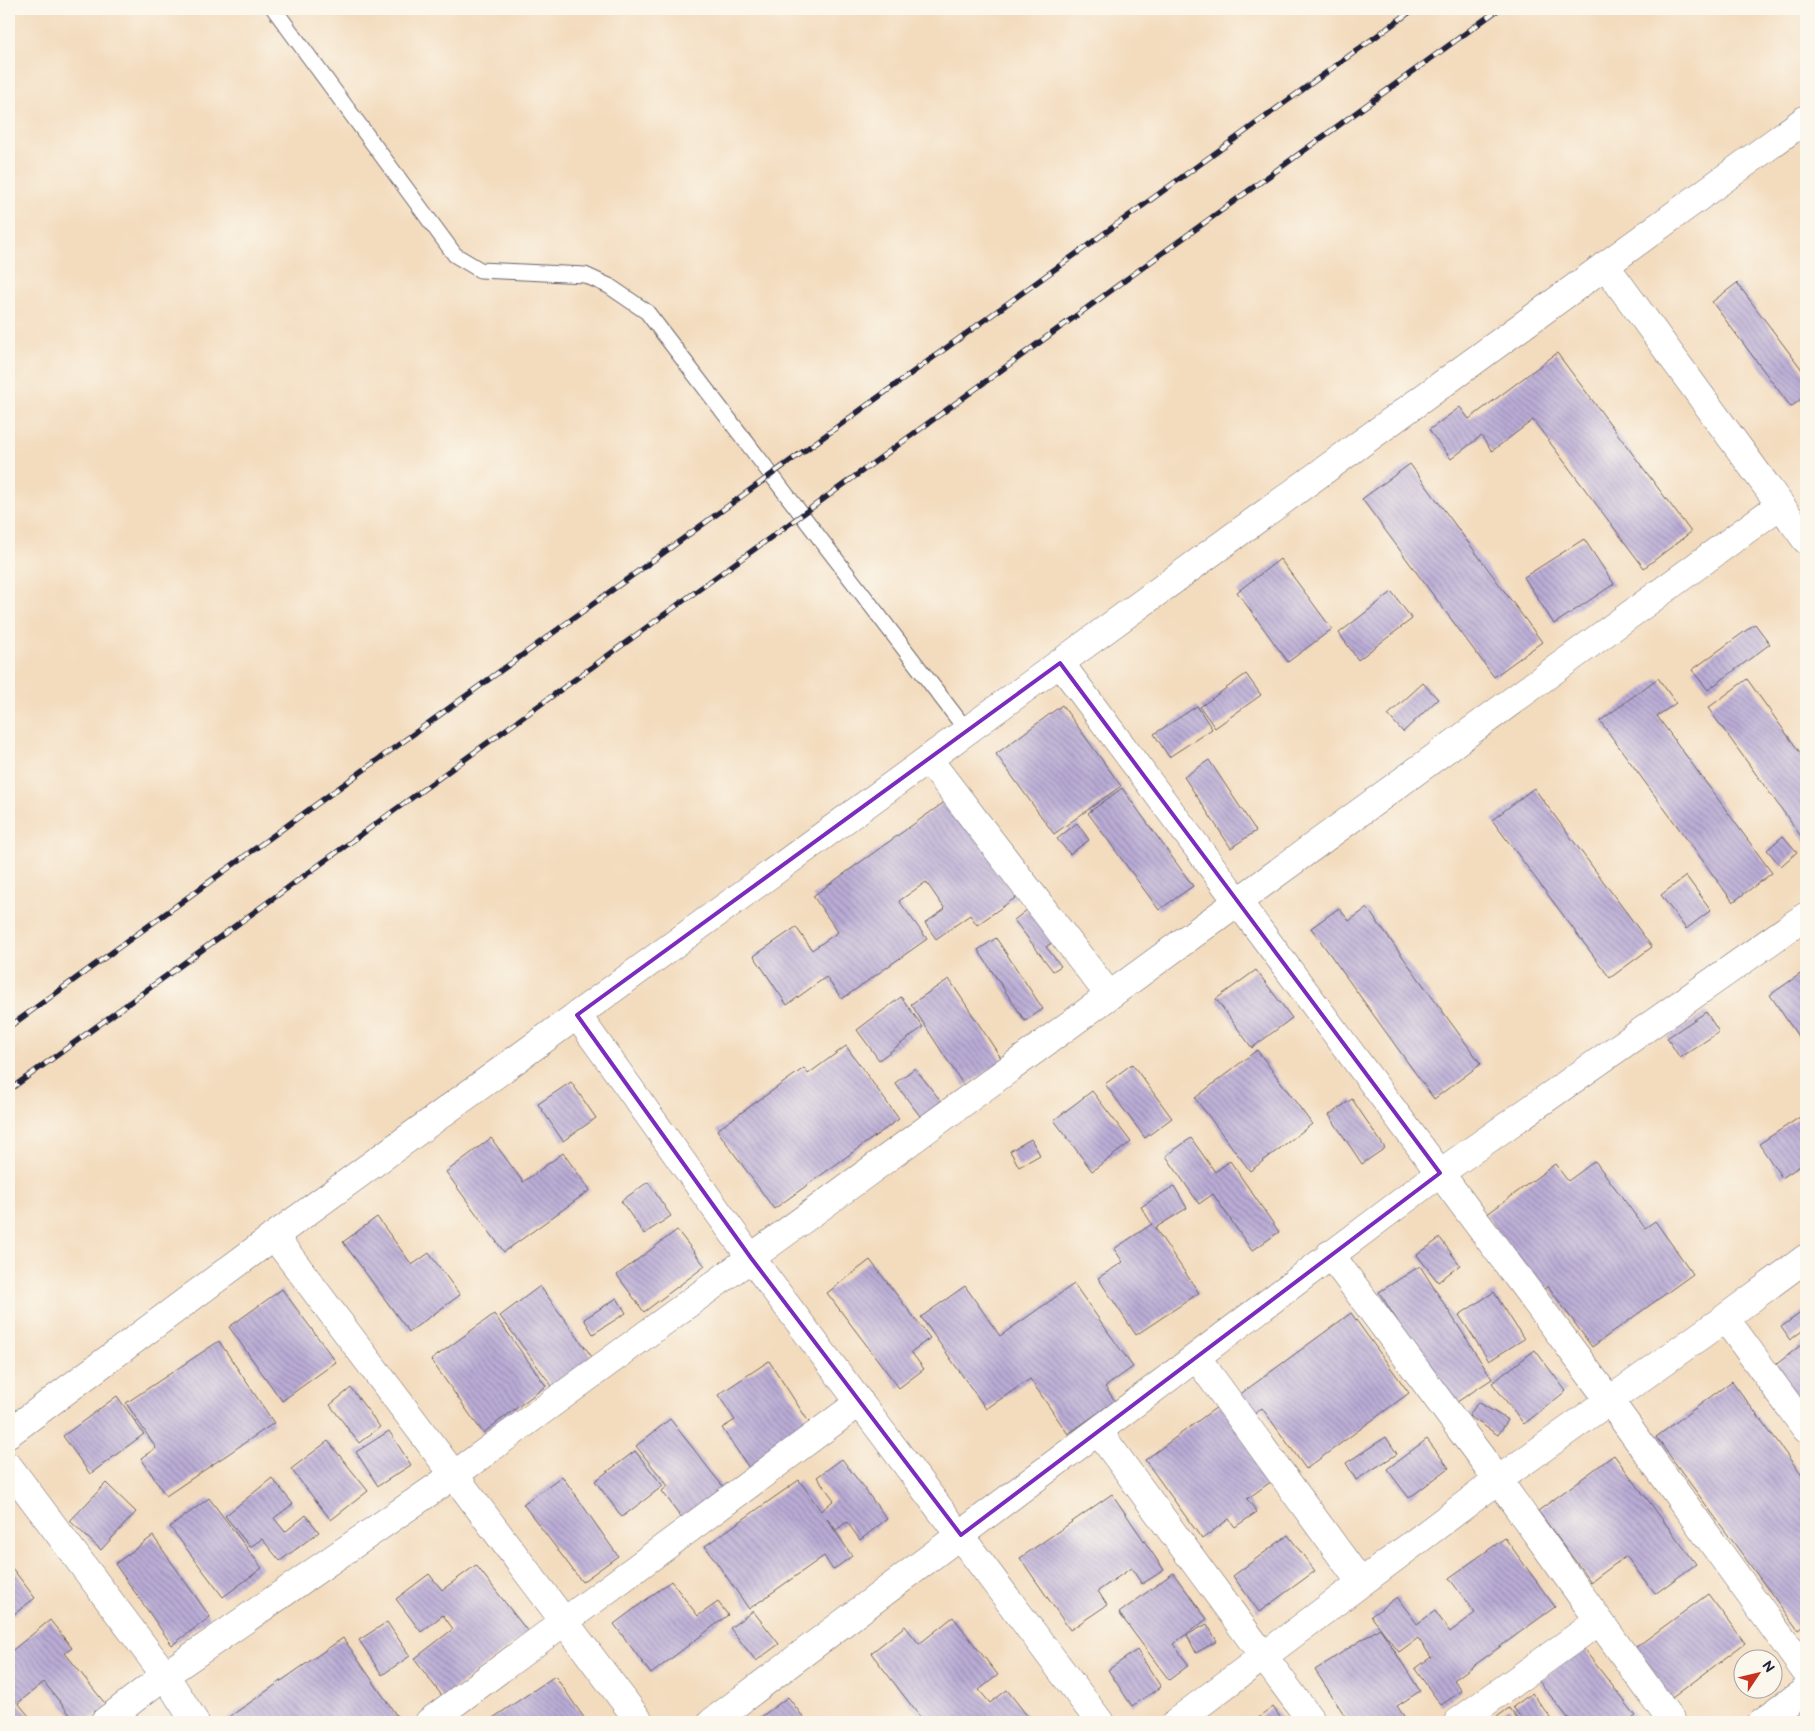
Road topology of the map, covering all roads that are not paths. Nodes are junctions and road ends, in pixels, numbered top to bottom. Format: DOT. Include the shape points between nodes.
graph roads {
  1 [pos="274,9"];
  2 [pos="1806,119"];
  3 [pos="1605,265"];
  4 [pos="1780,504"];
  5 [pos="1806,540"];
  6 [pos="1060,663"];
  7 [pos="968,731"];
  8 [pos="928,759"];
  9 [pos="1237,902"];
  10 [pos="1806,916"];
  11 [pos="1109,995"];
  12 [pos="577,1015"];
  13 [pos="1440,1173"];
  14 [pos="274,1236"];
  15 [pos="1330,1254"];
  16 [pos="751,1258"];
  17 [pos="1806,1258"];
  18 [pos="1725,1318"];
  19 [pos="1197,1358"];
  20 [pos="1609,1400"];
  21 [pos="860,1402"];
  22 [pos="1806,1429"];
  23 [pos="1098,1431"];
  24 [pos="9,1433"];
  25 [pos="9,1467"];
  26 [pos="454,1475"];
  27 [pos="1498,1480"];
  28 [pos="961,1536"];
  29 [pos="1362,1583"];
  30 [pos="1599,1621"];
  31 [pos="565,1622"];
  32 [pos="1263,1658"];
  33 [pos="1806,1672"];
  34 [pos="165,1675"];
  35 [pos="1806,1690"];
  36 [pos="104,1722"];
  37 [pos="195,1722"];
  38 [pos="429,1722"];
  39 [pos="640,1722"];
  40 [pos="712,1722"];
  41 [pos="1100,1722"];
  42 [pos="1176,1722"];
  43 [pos="1312,1722"];
  44 [pos="1458,1722"];
  45 [pos="1672,1722"];
  46 [pos="1762,1722"];
  1 -- 7 [label="lane" via="455,255 480,270 586,275 609,286 647,312"];
  2 -- 3 [label="street"];
  3 -- 4 [label="street"];
  3 -- 6 [label="street"];
  4 -- 5 [label="street"];
  4 -- 9 [label="street"];
  6 -- 7 [label="street"];
  6 -- 9 [label="street"];
  7 -- 8 [label="street"];
  8 -- 11 [label="street"];
  8 -- 12 [label="street"];
  9 -- 11 [label="street"];
  9 -- 13 [label="street"];
  10 -- 13 [label="street"];
  11 -- 16 [label="street"];
  12 -- 14 [label="street"];
  12 -- 16 [label="street"];
  13 -- 15 [label="street"];
  13 -- 20 [label="street"];
  14 -- 24 [label="street"];
  14 -- 26 [label="street"];
  15 -- 19 [label="street"];
  15 -- 27 [label="street"];
  16 -- 21 [label="street"];
  16 -- 26 [label="street"];
  17 -- 18 [label="street"];
  18 -- 20 [label="street"];
  18 -- 22 [label="street"];
  19 -- 23 [label="street"];
  19 -- 29 [label="street"];
  20 -- 27 [label="street"];
  20 -- 33 [label="street"];
  21 -- 28 [label="street"];
  21 -- 31 [label="street"];
  23 -- 28 [label="street"];
  23 -- 32 [label="street"];
  25 -- 34 [label="street"];
  26 -- 31 [label="street"];
  26 -- 34 [label="street"];
  27 -- 29 [label="street"];
  27 -- 30 [label="street"];
  28 -- 40 [label="street"];
  28 -- 41 [label="street"];
  29 -- 32 [label="street"];
  30 -- 44 [label="street"];
  30 -- 45 [label="street"];
  31 -- 38 [label="street"];
  31 -- 39 [label="street"];
  32 -- 42 [label="street"];
  32 -- 43 [label="street"];
  34 -- 36 [label="street"];
  34 -- 37 [label="street"];
  35 -- 46 [label="street"];
}
